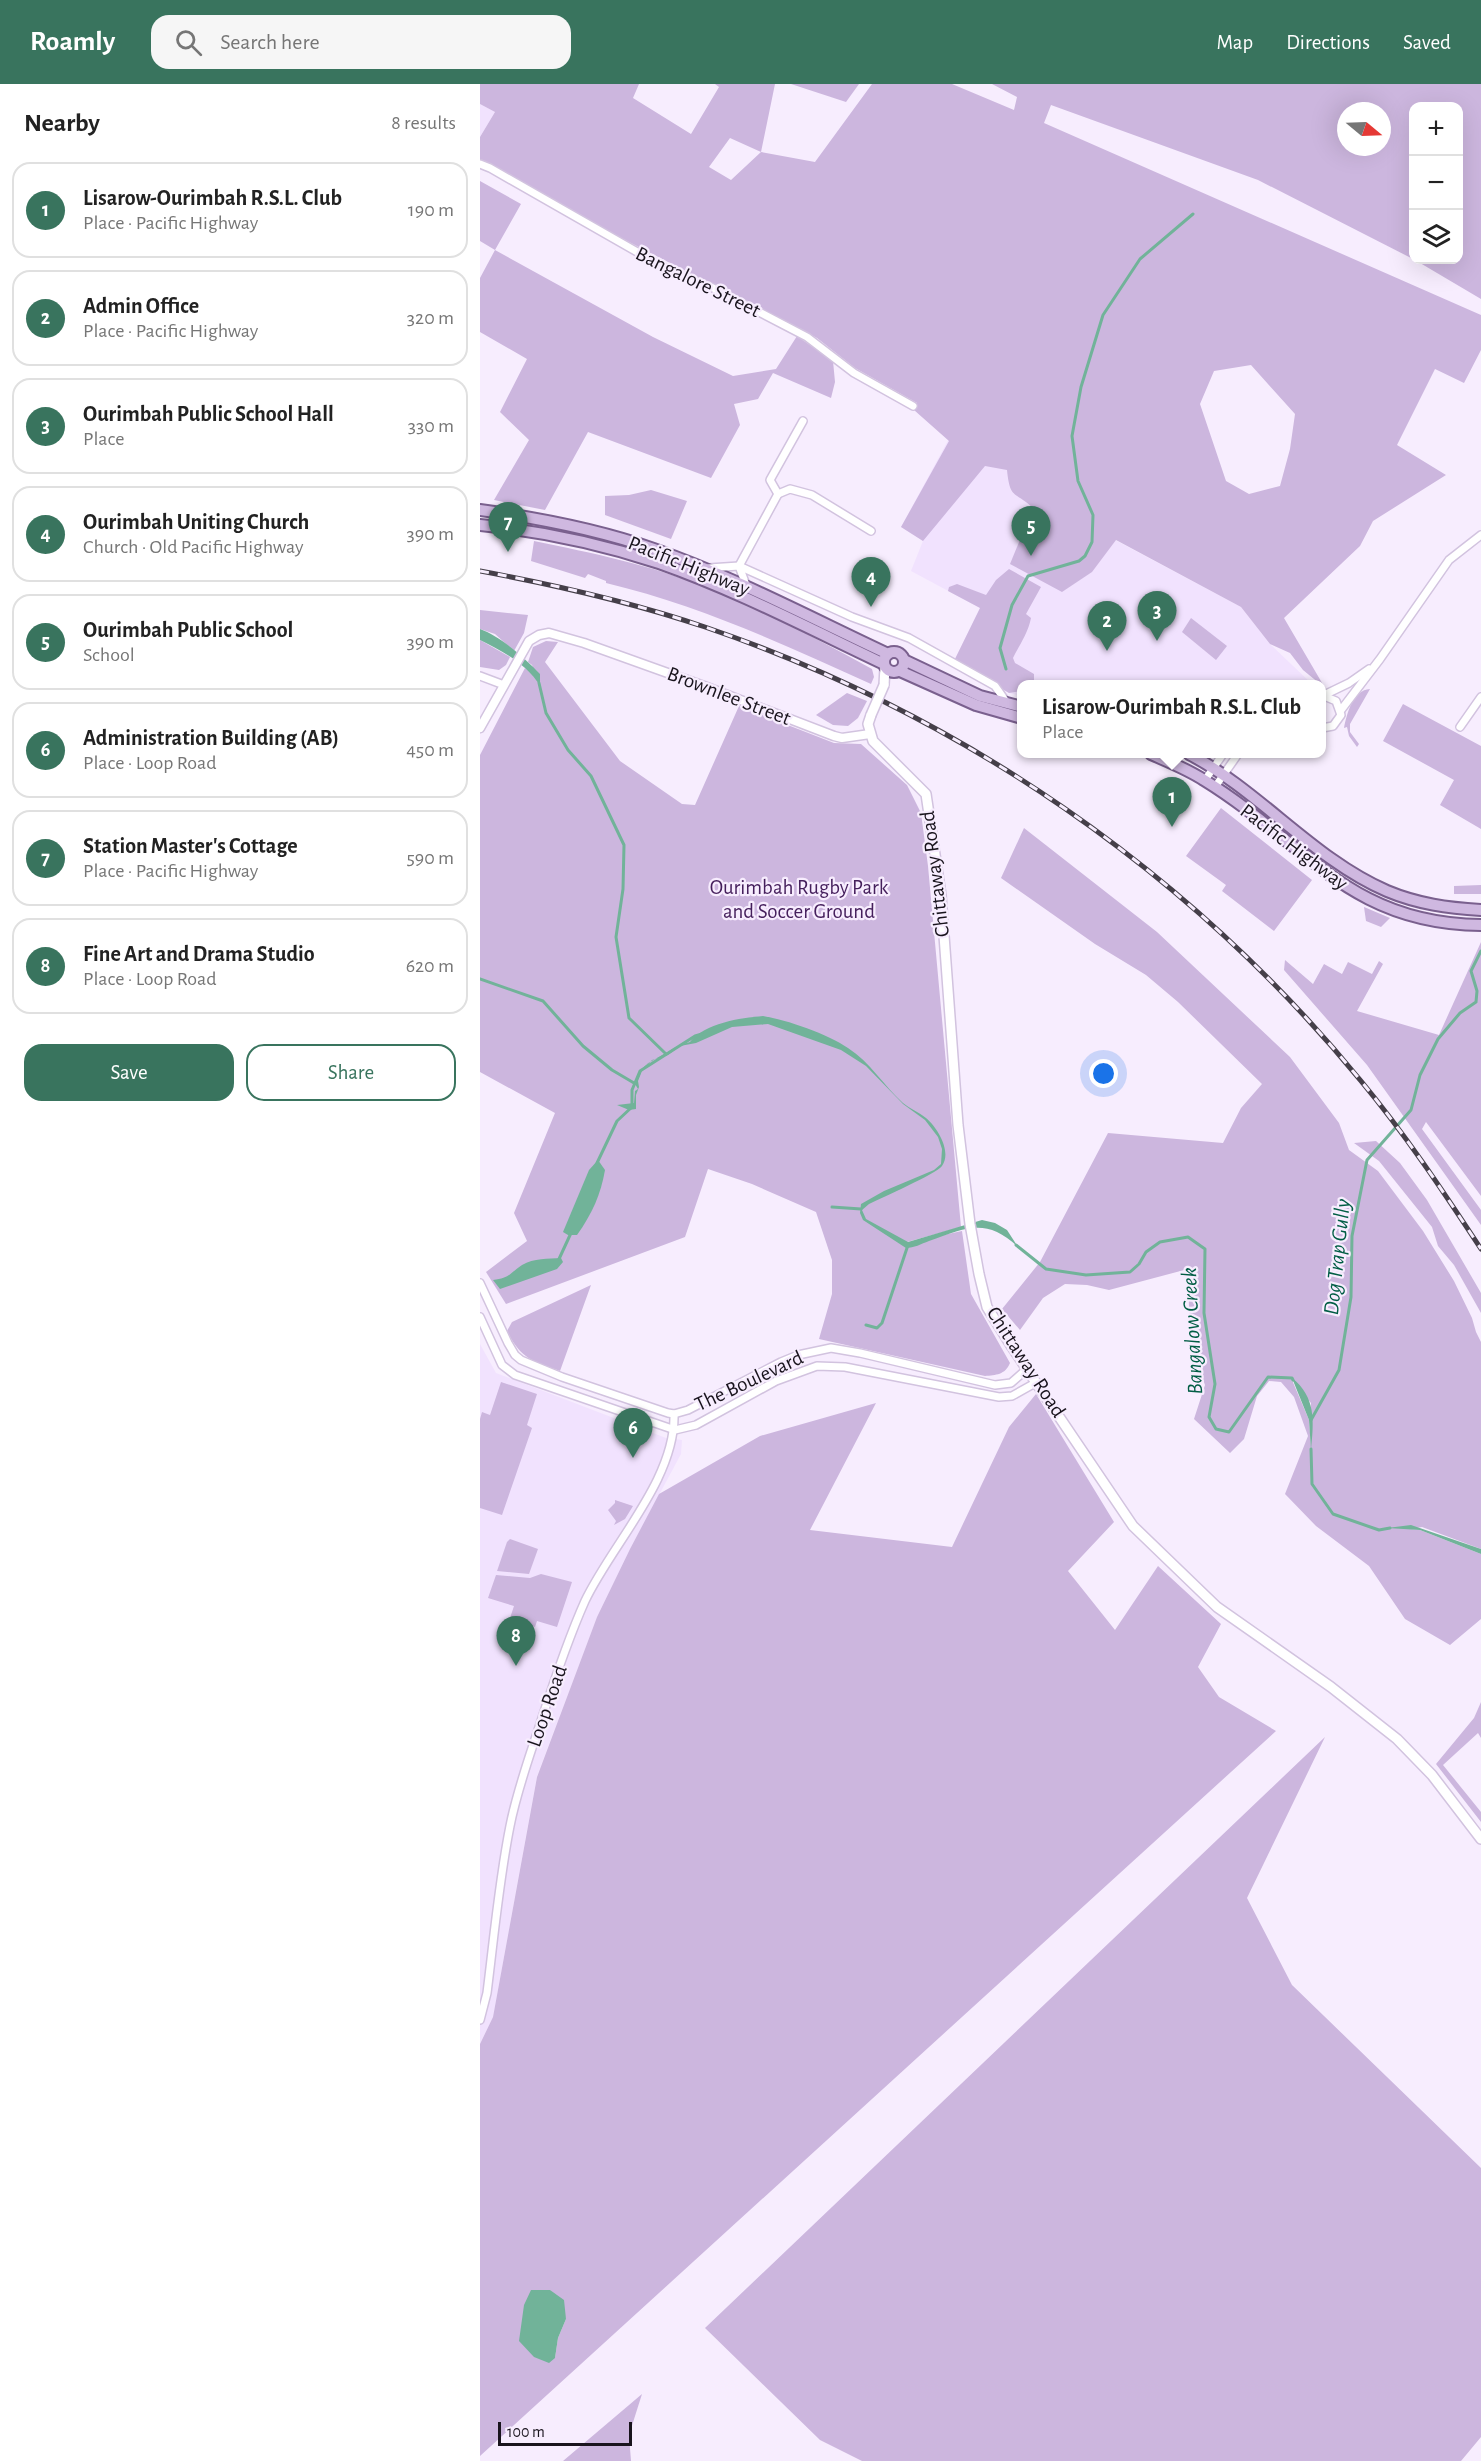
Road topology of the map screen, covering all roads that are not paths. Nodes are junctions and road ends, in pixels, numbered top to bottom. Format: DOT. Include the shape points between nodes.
graph roads {
  1 [pos="480,164"];
  2 [pos="913,406"];
  3 [pos="803,421"];
  4 [pos="778,494"];
  5 [pos="480,510"];
  6 [pos="480,525"];
  7 [pos="871,531"];
  8 [pos="1481,535"];
  9 [pos="700,566"];
  10 [pos="739,566"];
  11 [pos="751,590"];
  12 [pos="904,660"];
  13 [pos="1377,663"];
  14 [pos="890,666"];
  15 [pos="480,676"];
  16 [pos="504,685"];
  17 [pos="1326,694"];
  18 [pos="1481,696"];
  19 [pos="1326,697"];
  20 [pos="1008,704"];
  21 [pos="1017,706"];
  22 [pos="1341,710"];
  23 [pos="1017,717"];
  24 [pos="1460,727"];
  25 [pos="480,728"];
  26 [pos="1326,728"];
  27 [pos="870,734"];
  28 [pos="1161,758"];
  29 [pos="1198,758"];
  30 [pos="1220,758"];
  31 [pos="1235,758"];
  32 [pos="1214,767"];
  33 [pos="1224,774"];
  34 [pos="1205,780"];
  35 [pos="1215,787"];
  36 [pos="1481,910"];
  37 [pos="1481,925"];
  38 [pos="480,1283"];
  39 [pos="480,1317"];
  40 [pos="1028,1368"];
  41 [pos="1037,1382"];
  42 [pos="674,1414"];
  43 [pos="675,1430"];
  44 [pos="1481,1839"];
  45 [pos="480,2020"];
  1 -- 2 [label="street, Bangalore Street" via="667,269 714,288 807,336 854,373"];
  3 -- 4 [label="street" via="770,480"];
  4 -- 7 [label="street" via="790,489 812,495"];
  4 -- 10 [label="street"];
  5 -- 9 [label="main road, Pacific Highway" via="590,530"];
  6 -- 14 [label="main road, Pacific Highway" via="576,540 658,563"];
  8 -- 13 [label="street" via="1449,560"];
  9 -- 10 [label="street"];
  9 -- 11 [label="main road, Pacific Highway"];
  10 -- 11 [label="street"];
  10 -- 20 [label="street" via="909,638 995,686"];
  11 -- 14 [label="main road, Pacific Highway"];
  12 -- 14 [label="main road" via="904,667"];
  12 -- 14 [label="main road" via="898,652"];
  12 -- 20 [label="main road" via="967,691"];
  13 -- 17 [label="street"];
  13 -- 22 [label="street"];
  14 -- 23 [label="main road, Pacific Highway" via="976,705"];
  14 -- 27 [label="main road, bridge" via="870,715"];
  15 -- 16 [label="street"];
  16 -- 25 [label="street"];
  16 -- 27 [label="street, Brownlee Street" via="529,642 539,635 555,634 834,736"];
  18 -- 24 [label="street"];
  19 -- 22 [label="street" via="1336,701"];
  20 -- 21 [label="main road"];
  22 -- 26 [label="street" via="1336,723"];
  27 -- 40 [label="main road, Chittaway Road" via="878,748 926,794 941,895 958,1125 979,1274 987,1306"];
  28 -- 34 [label="main road, Pacific Highway"];
  29 -- 32 [label="main road, Pacific Highway"];
  30 -- 32 [label="street"];
  31 -- 33 [label="street"];
  32 -- 33 [label="main road, Pacific Highway"];
  32 -- 34 [label="street"];
  33 -- 35 [label="street"];
  33 -- 36 [label="main road, Pacific Highway" via="1332,859 1373,885 1429,904"];
  34 -- 35 [label="main road, Pacific Highway"];
  35 -- 37 [label="main road, Pacific Highway" via="1325,874 1362,897 1418,918"];
  38 -- 42 [label="street, The Boulevard" via="508,1343 521,1360"];
  39 -- 43 [label="street, The Boulevard" via="502,1365 515,1375"];
  40 -- 41 [label="main road, Chittaway Road"];
  40 -- 42 [label="street, The Boulevard" via="1011,1383 995,1385 831,1348 798,1355"];
  41 -- 43 [label="street, The Boulevard" via="1012,1396 999,1397 845,1367 817,1366 776,1381 696,1425"];
  41 -- 44 [label="main road, Chittaway Road" via="1133,1526 1217,1607 1397,1739 1432,1775"];
  42 -- 43 [label="street, Loop Road"];
  43 -- 45 [label="street, Loop Road" via="645,1505 586,1599 552,1687 510,1826"];
}
